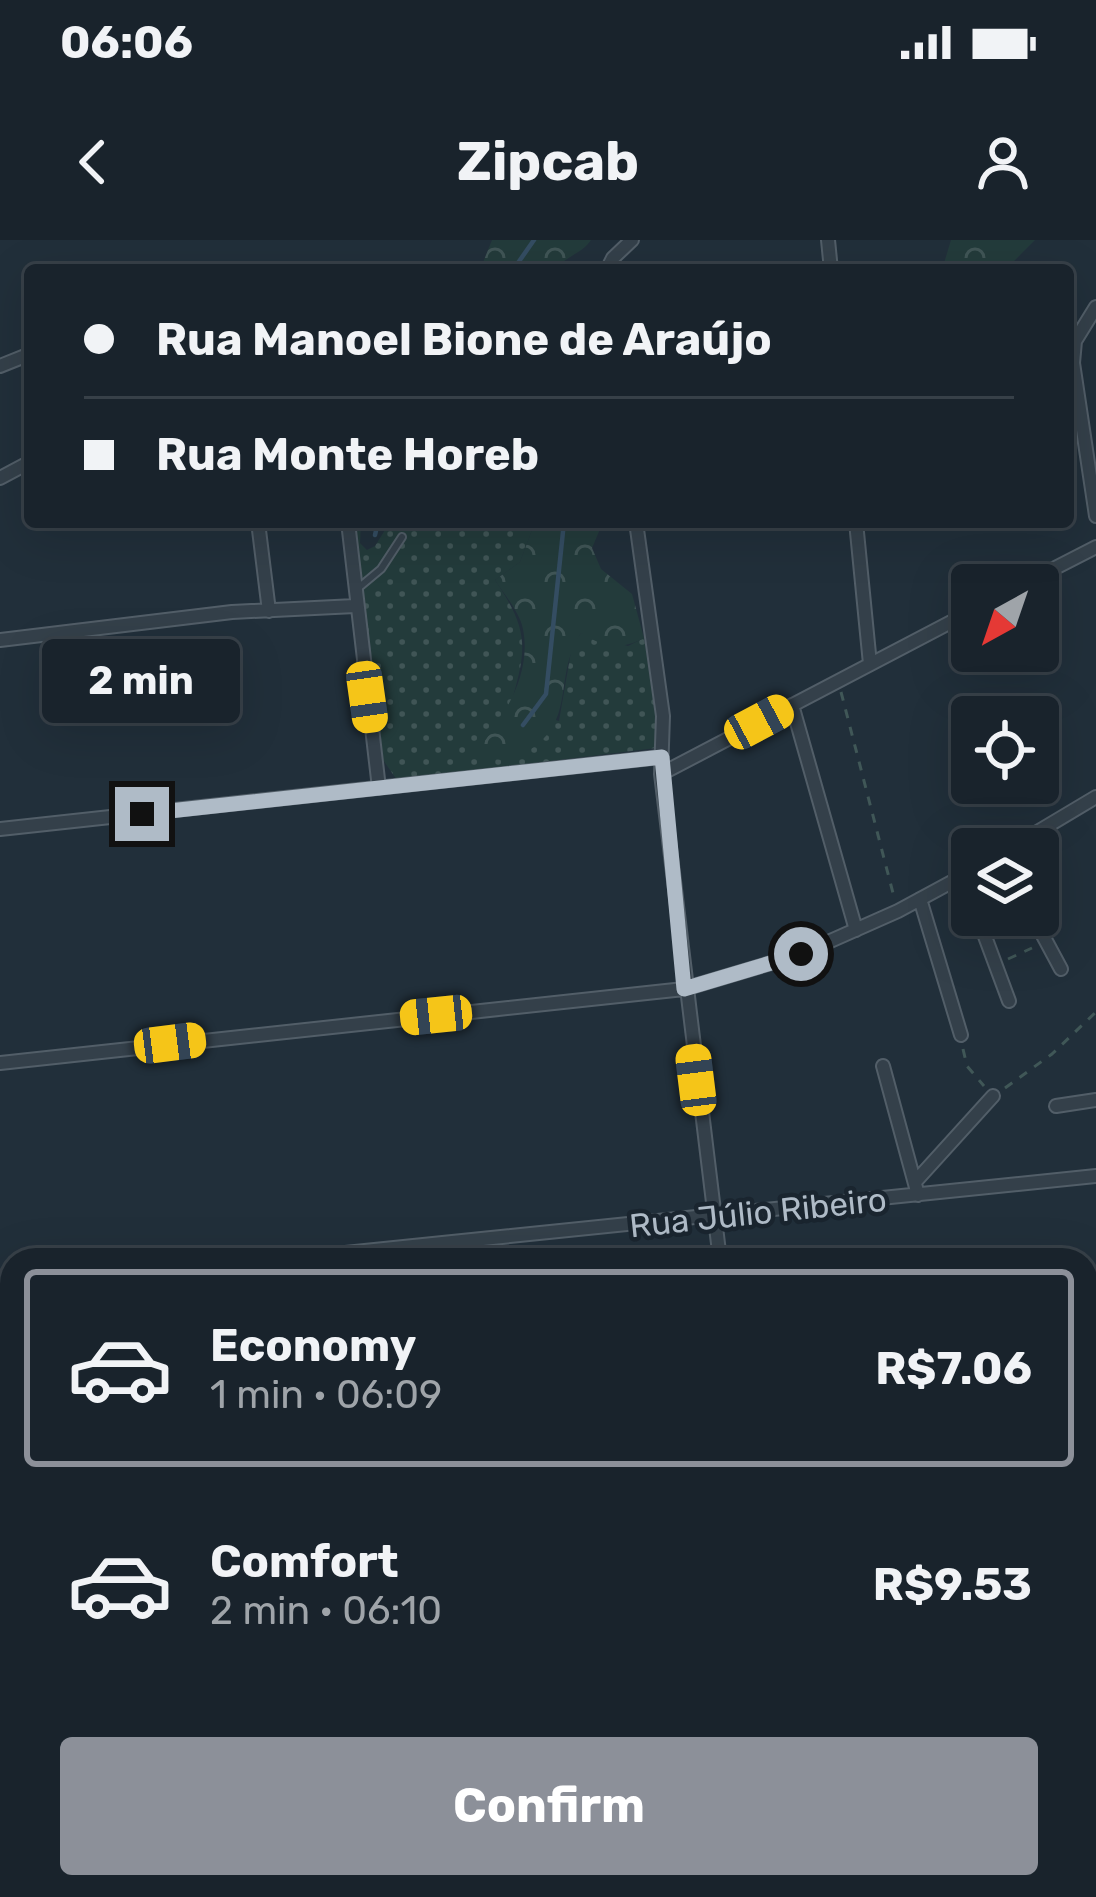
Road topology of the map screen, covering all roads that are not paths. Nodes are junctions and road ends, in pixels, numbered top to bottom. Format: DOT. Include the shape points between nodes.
graph roads {
  1 [pos="632,240"];
  2 [pos="610,264"];
  3 [pos="1096,307"];
  4 [pos="1074,356"];
  5 [pos="1074,370"];
  6 [pos="1096,516"];
  7 [pos="259,528"];
  8 [pos="349,528"];
  9 [pos="637,528"];
  10 [pos="857,528"];
  11 [pos="402,537"];
  12 [pos="1096,547"];
  13 [pos="1059,566"];
  14 [pos="354,590"];
  15 [pos="355,606"];
  16 [pos="269,610"];
  17 [pos="951,622"];
  18 [pos="0,640"];
  19 [pos="870,664"];
  20 [pos="792,705"];
  21 [pos="662,757"];
  22 [pos="661,773"];
  23 [pos="380,788"];
  24 [pos="1096,797"];
  25 [pos="1044,828"];
  26 [pos="0,829"];
  27 [pos="951,883"];
  28 [pos="920,899"];
  29 [pos="856,930"];
  30 [pos="985,936"];
  31 [pos="1044,936"];
  32 [pos="1061,969"];
  33 [pos="684,989"];
  34 [pos="1009,1001"];
  35 [pos="961,1035"];
  36 [pos="0,1064"];
  37 [pos="883,1066"];
  38 [pos="992,1096"];
  39 [pos="1096,1100"];
  40 [pos="1056,1106"];
  41 [pos="1096,1176"];
  42 [pos="917,1189"];
  43 [pos="715,1217"];
  44 [pos="399,1248"];
  45 [pos="719,1248"];
  1 -- 2 [label="street"];
  3 -- 4 [label="street"];
  5 -- 6 [label="street"];
  7 -- 16 [label="street"];
  8 -- 14 [label="street"];
  9 -- 21 [label="street"];
  10 -- 19 [label="street"];
  11 -- 14 [label="lane"];
  12 -- 13 [label="street"];
  14 -- 15 [label="street"];
  15 -- 16 [label="street"];
  15 -- 23 [label="street"];
  16 -- 18 [label="street"];
  17 -- 19 [label="street"];
  19 -- 20 [label="street"];
  20 -- 22 [label="street"];
  20 -- 29 [label="street"];
  21 -- 22 [label="street"];
  21 -- 23 [label="street"];
  22 -- 33 [label="street"];
  23 -- 26 [label="street"];
  24 -- 25 [label="street"];
  27 -- 28 [label="street"];
  28 -- 29 [label="street"];
  28 -- 35 [label="street"];
  29 -- 33 [label="street" via="758,970"];
  30 -- 34 [label="street"];
  31 -- 32 [label="street"];
  33 -- 36 [label="street"];
  33 -- 43 [label="street"];
  37 -- 42 [label="street"];
  38 -- 42 [label="street"];
  39 -- 40 [label="street"];
  41 -- 42 [label="street, Rua Júlio Ribeiro"];
  42 -- 43 [label="street, Rua Júlio Ribeiro"];
  43 -- 44 [label="street, Rua Júlio Ribeiro"];
  43 -- 45 [label="street"];
}
